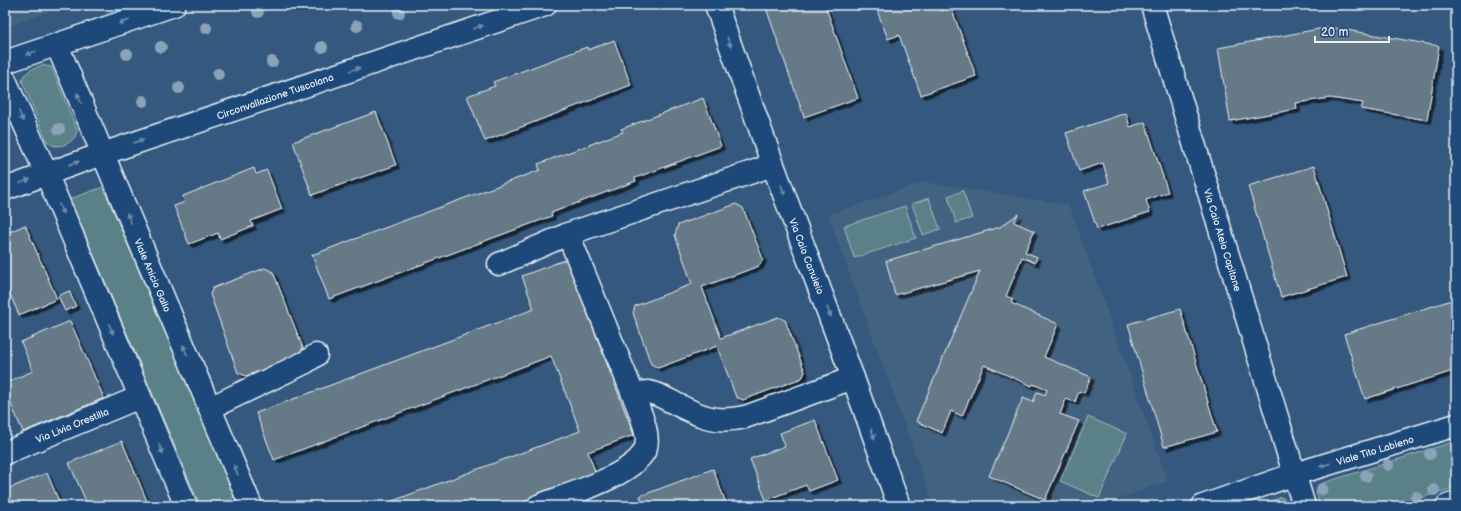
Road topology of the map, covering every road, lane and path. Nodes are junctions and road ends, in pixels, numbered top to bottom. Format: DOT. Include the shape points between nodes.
graph roads {
  1 [pos="174,5"];
  2 [pos="545,5"];
  3 [pos="716,5"];
  4 [pos="1152,5"];
  5 [pos="57,44"];
  6 [pos="5,62"];
  7 [pos="5,80"];
  8 [pos="102,154"];
  9 [pos="773,165"];
  10 [pos="46,173"];
  11 [pos="5,189"];
  12 [pos="568,234"];
  13 [pos="499,264"];
  14 [pos="316,355"];
  15 [pos="853,378"];
  16 [pos="633,394"];
  17 [pos="140,398"];
  18 [pos="210,408"];
  19 [pos="1456,425"];
  20 [pos="5,453"];
  21 [pos="1295,474"];
  22 [pos="1456,503"];
  23 [pos="186,506"];
  24 [pos="251,506"];
  25 [pos="538,506"];
  26 [pos="899,506"];
  27 [pos="1204,506"];
  28 [pos="1304,506"];
  29 [pos="1447,506"];
  1 -- 5 [label="street, one-way"];
  8 -- 2 [label="street, Circonvallazione Tuscolana, one-way"];
  3 -- 9 [label="street, Via Caio Canuleio, one-way"];
  4 -- 21 [label="street, Via Caio Ateio Capitone"];
  5 -- 6 [label="street, one-way"];
  8 -- 5 [label="street, Viale Anicio Gallo, one-way"];
  7 -- 10 [label="street, one-way"];
  10 -- 8 [label="street, Circonvallazione Tuscolana, one-way"];
  18 -- 8 [label="street, Viale Anicio Gallo, one-way"];
  9 -- 12 [label="street"];
  9 -- 15 [label="street, Via Caio Canuleio, one-way"];
  11 -- 10 [label="street, Circonvallazione Tuscolana, one-way"];
  10 -- 17 [label="street, one-way"];
  12 -- 13 [label="street"];
  12 -- 16 [label="street"];
  14 -- 18 [label="street"];
  15 -- 16 [label="street" via="745,418 728,420 704,418 656,394"];
  15 -- 26 [label="street, Via Caio Canuleio, one-way"];
  16 -- 25 [label="street" via="647,438 646,447 637,461 617,475"];
  17 -- 20 [label="street, Via Livia Orestilla"];
  17 -- 23 [label="street, one-way"];
  24 -- 18 [label="street, Viale Anicio Gallo, one-way"];
  19 -- 21 [label="street, Viale Tito Labieno, one-way"];
  21 -- 27 [label="street, Viale Tito Labieno"];
  21 -- 28 [label="street"];
  22 -- 29 [label="street"];
}
